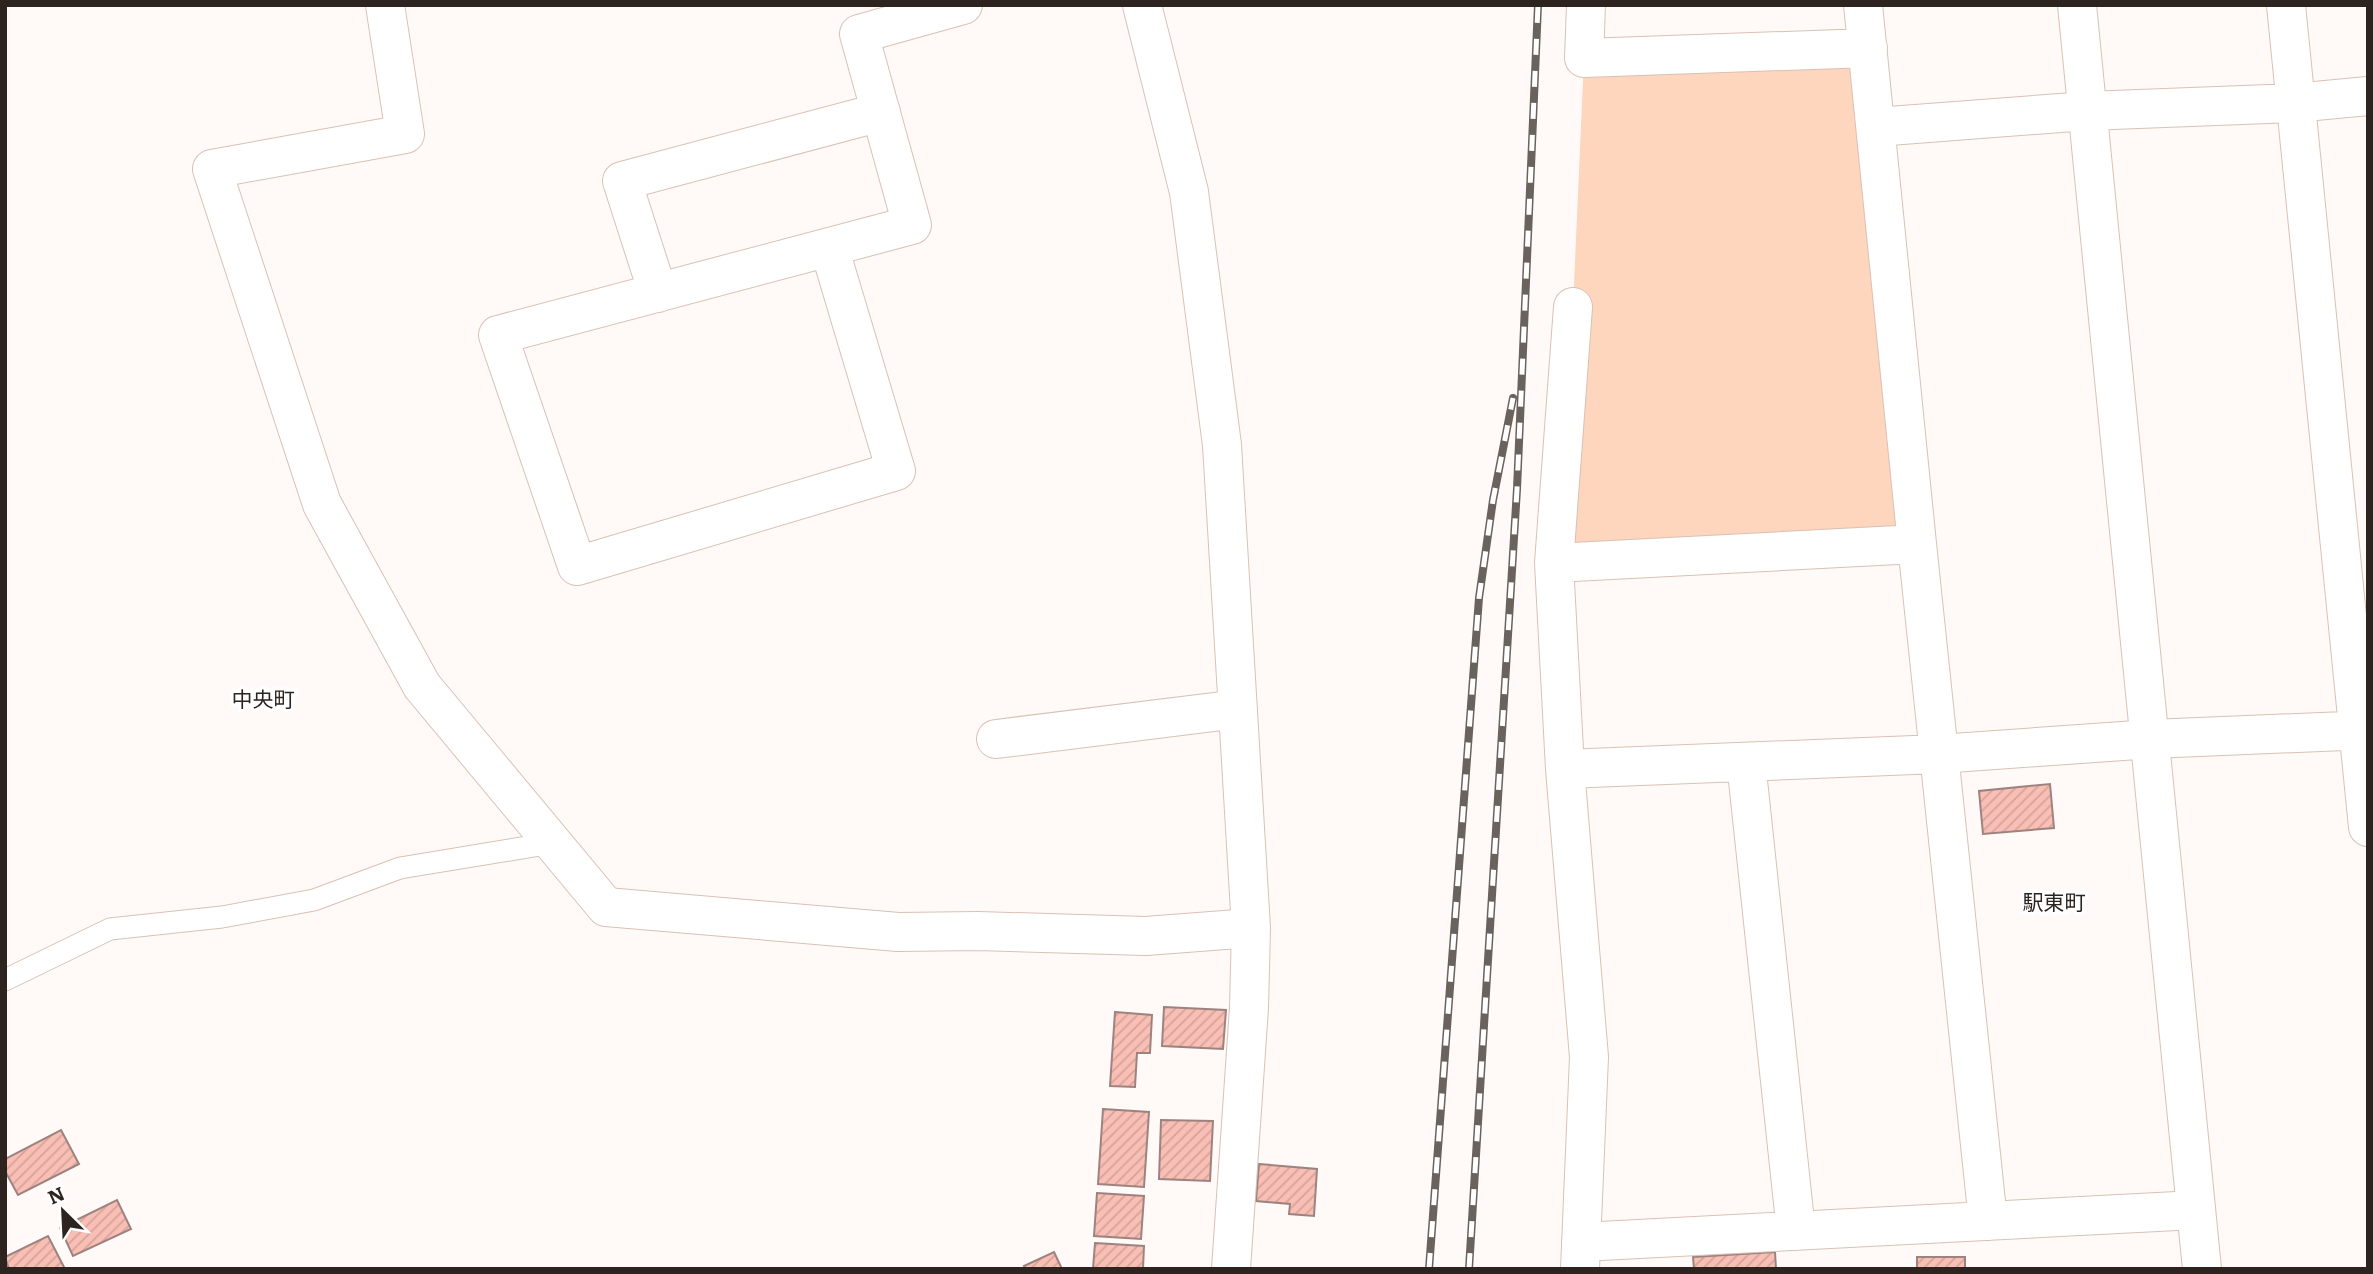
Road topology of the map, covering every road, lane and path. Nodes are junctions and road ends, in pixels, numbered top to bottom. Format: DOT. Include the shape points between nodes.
graph roads {
  1 [pos="385,5"];
  2 [pos="962,5"];
  3 [pos="1142,5"];
  4 [pos="1586,5"];
  5 [pos="1863,5"];
  6 [pos="2077,5"];
  7 [pos="2286,5"];
  8 [pos="1868,48"];
  9 [pos="2368,96"];
  10 [pos="2294,103"];
  11 [pos="2087,111"];
  12 [pos="881,112"];
  13 [pos="1876,127"];
  14 [pos="829,247"];
  15 [pos="658,293"];
  16 [pos="1573,307"];
  17 [pos="1917,544"];
  18 [pos="1554,563"];
  19 [pos="1238,709"];
  20 [pos="2364,730"];
  21 [pos="996,739"];
  22 [pos="2151,739"];
  23 [pos="1939,754"];
  24 [pos="1746,762"];
  25 [pos="1565,769"];
  26 [pos="2368,827"];
  27 [pos="552,843"];
  28 [pos="1251,928"];
  29 [pos="5,980"];
  30 [pos="2196,1210"];
  31 [pos="1988,1221"];
  32 [pos="1796,1231"];
  33 [pos="1581,1255"];
  34 [pos="1231,1269"];
  35 [pos="2202,1269"];
  1 -- 27 [label="street" via="405,134 212,169 321,504 422,686"];
  2 -- 12 [label="street" via="859,34"];
  3 -- 19 [label="street" via="1189,192 1223,445"];
  4 -- 8 [label="street" via="1584,58"];
  5 -- 8 [label="street"];
  6 -- 11 [label="street"];
  7 -- 10 [label="street"];
  8 -- 13 [label="street"];
  9 -- 10 [label="street"];
  10 -- 11 [label="street"];
  10 -- 20 [label="street"];
  11 -- 13 [label="street"];
  11 -- 22 [label="street"];
  12 -- 14 [label="street" via="912,225"];
  12 -- 15 [label="street" via="622,181"];
  13 -- 17 [label="street"];
  14 -- 15 [label="street"];
  14 -- 15 [label="street" via="896,471 577,566 498,335"];
  16 -- 18 [label="street"];
  17 -- 18 [label="street"];
  17 -- 23 [label="street"];
  18 -- 25 [label="street"];
  19 -- 21 [label="street"];
  19 -- 28 [label="street"];
  20 -- 22 [label="street"];
  20 -- 26 [label="street"];
  22 -- 23 [label="street"];
  22 -- 30 [label="street"];
  23 -- 24 [label="street"];
  23 -- 31 [label="street"];
  24 -- 25 [label="street"];
  24 -- 32 [label="street"];
  25 -- 33 [label="street" via="1589,1057"];
  27 -- 28 [label="street" via="606,907 898,932 1146,936"];
  27 -- 29 [label="lane" via="400,868 314,900 222,917 110,929"];
  28 -- 34 [label="street"];
  30 -- 31 [label="street"];
  30 -- 35 [label="street"];
  31 -- 32 [label="street"];
  32 -- 33 [label="street"];
}
